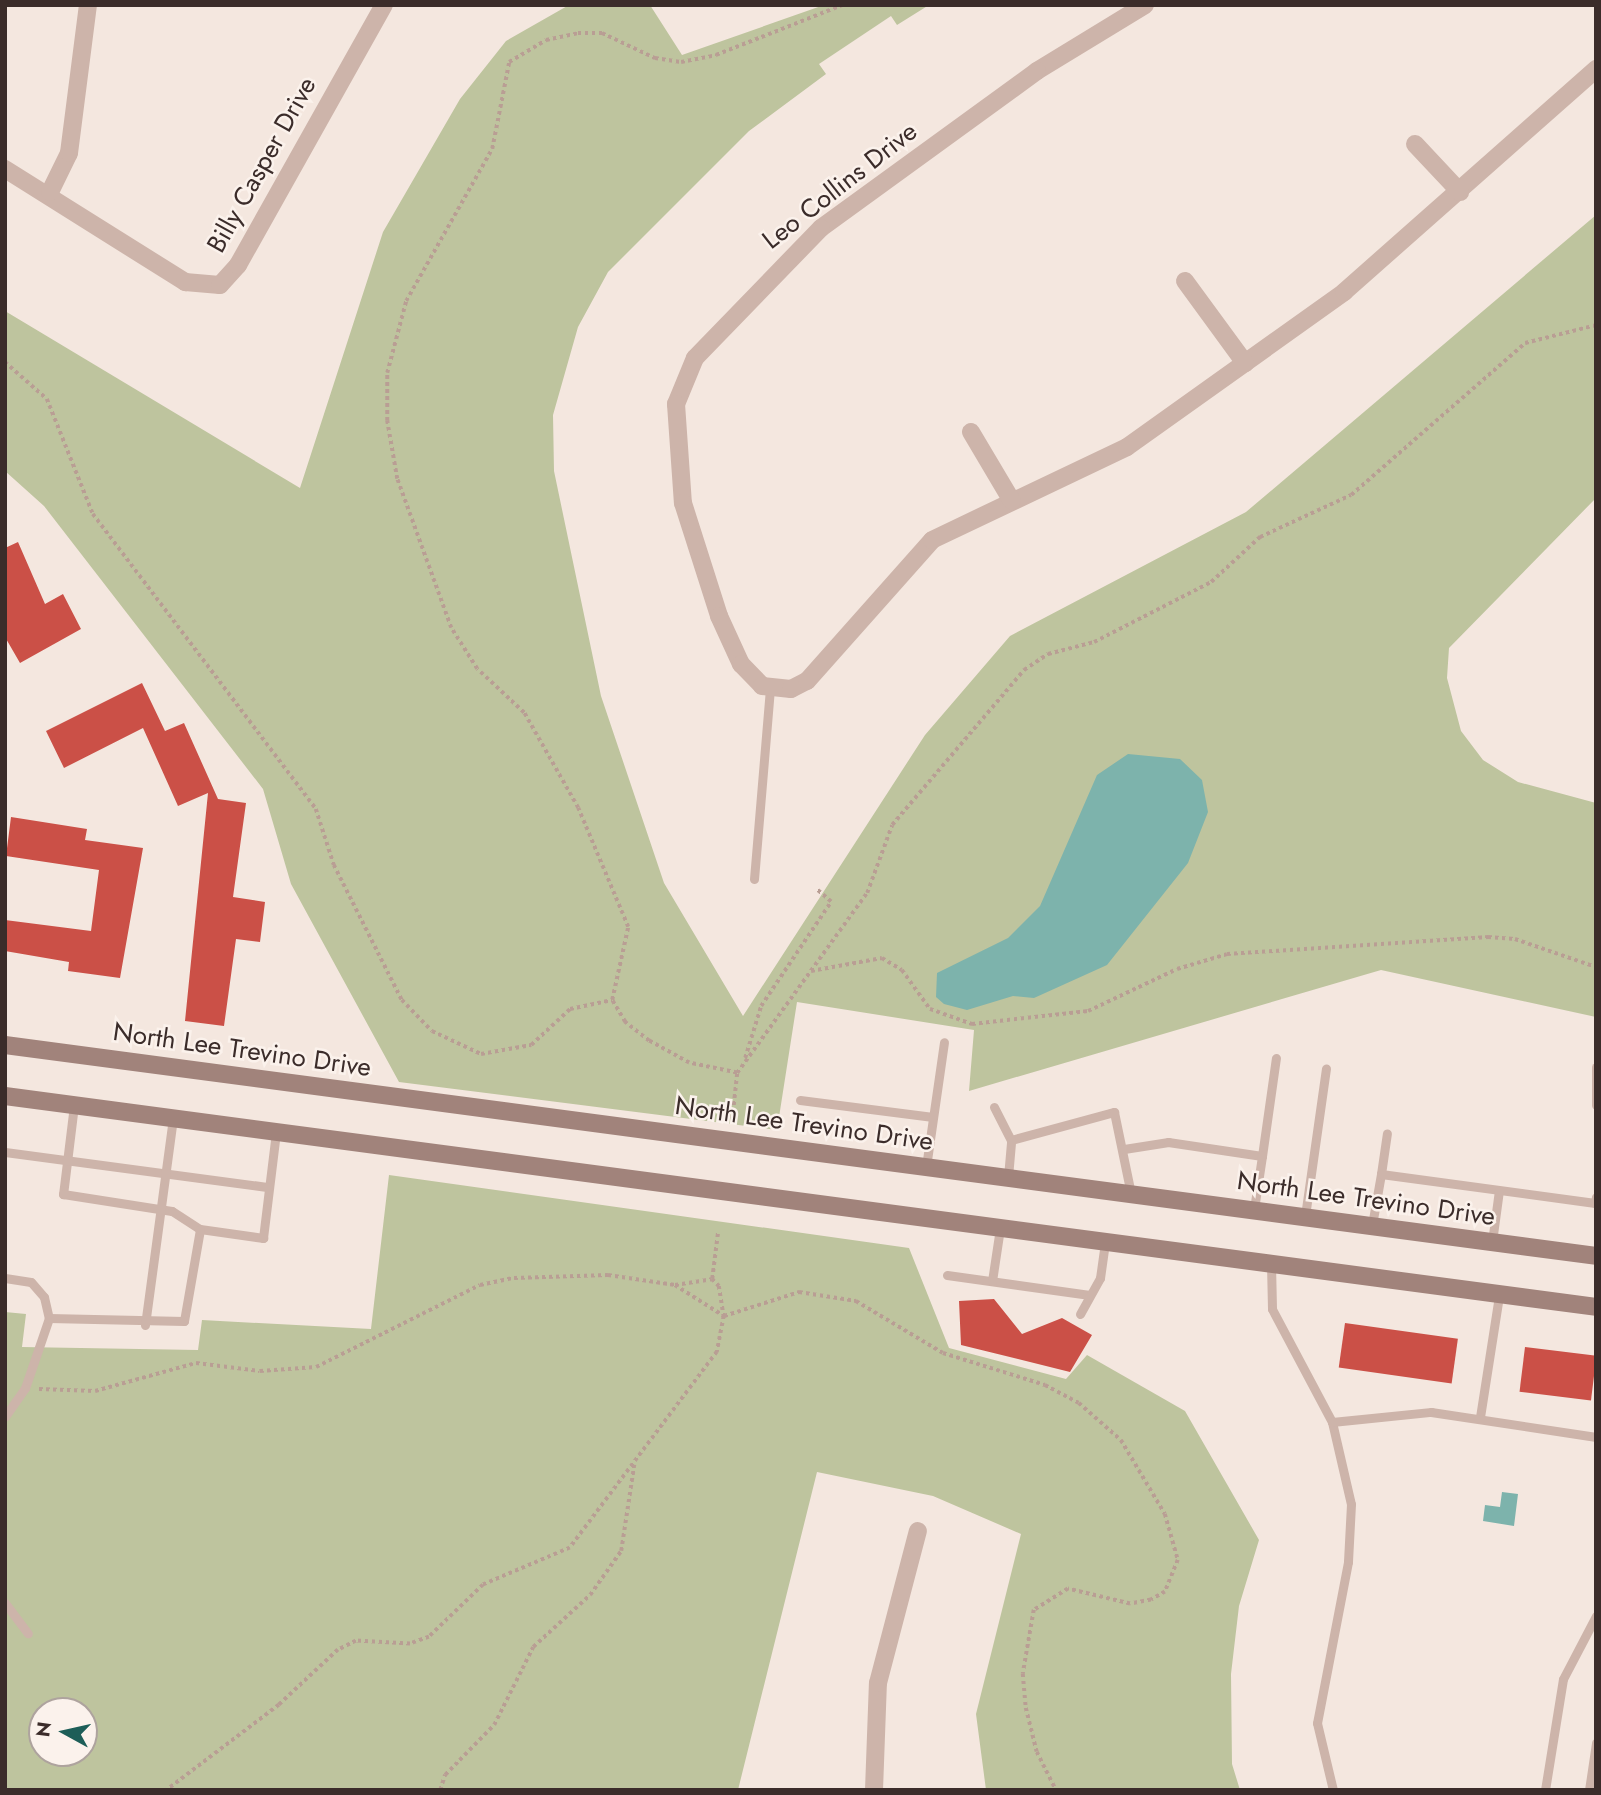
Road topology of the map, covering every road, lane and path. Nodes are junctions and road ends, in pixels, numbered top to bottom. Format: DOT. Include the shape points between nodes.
graph roads {
  1 [pos="88,5"];
  2 [pos="384,5"];
  3 [pos="842,5"];
  4 [pos="1145,5"];
  5 [pos="1596,69"];
  6 [pos="1415,144"];
  7 [pos="5,169"];
  8 [pos="50,192"];
  9 [pos="1461,192"];
  10 [pos="1185,281"];
  11 [pos="1596,325"];
  12 [pos="5,362"];
  13 [pos="1245,363"];
  14 [pos="971,432"];
  15 [pos="1012,501"];
  16 [pos="770,688"];
  17 [pos="754,879"];
  18 [pos="816,889"];
  19 [pos="1596,967"];
  20 [pos="809,971"];
  21 [pos="612,1000"];
  22 [pos="944,1042"];
  23 [pos="5,1045"];
  24 [pos="1276,1058"];
  25 [pos="745,1060"];
  26 [pos="1596,1067"];
  27 [pos="1326,1068"];
  28 [pos="737,1073"];
  29 [pos="5,1096"];
  30 [pos="800,1100"];
  31 [pos="74,1105"];
  32 [pos="1596,1105"];
  33 [pos="994,1107"];
  34 [pos="933,1117"];
  35 [pos="173,1118"];
  36 [pos="732,1119"];
  37 [pos="276,1132"];
  38 [pos="1387,1133"];
  39 [pos="1011,1140"];
  40 [pos="1124,1149"];
  41 [pos="5,1152"];
  42 [pos="1262,1156"];
  43 [pos="66,1160"];
  44 [pos="926,1167"];
  45 [pos="165,1173"];
  46 [pos="1381,1174"];
  47 [pos="1008,1177"];
  48 [pos="269,1187"];
  49 [pos="1499,1190"];
  50 [pos="1131,1194"];
  51 [pos="1596,1197"];
  52 [pos="160,1209"];
  53 [pos="1254,1209"];
  54 [pos="1305,1216"];
  55 [pos="1372,1226"];
  56 [pos="1000,1228"];
  57 [pos="200,1229"];
  58 [pos="718,1231"];
  59 [pos="1105,1242"];
  60 [pos="1492,1242"];
  61 [pos="1596,1256"];
  62 [pos="1271,1264"];
  63 [pos="947,1275"];
  64 [pos="5,1278"];
  65 [pos="712,1279"];
  66 [pos="992,1281"];
  67 [pos="675,1284"];
  68 [pos="1090,1295"];
  69 [pos="1499,1295"];
  70 [pos="1596,1307"];
  71 [pos="1080,1314"];
  72 [pos="724,1316"];
  73 [pos="49,1318"];
  74 [pos="145,1325"];
  75 [pos="25,1388"];
  76 [pos="5,1417"];
  77 [pos="1480,1417"];
  78 [pos="1332,1422"];
  79 [pos="1596,1437"];
  80 [pos="634,1463"];
  81 [pos="918,1531"];
  82 [pos="5,1603"];
  83 [pos="1596,1616"];
  84 [pos="28,1633"];
  85 [pos="1596,1743"];
  86 [pos="167,1790"];
  87 [pos="440,1790"];
  88 [pos="874,1790"];
  89 [pos="1056,1790"];
  90 [pos="1332,1790"];
  91 [pos="1545,1790"];
  92 [pos="1589,1790"];
  1 -- 8 [label="street" via="69,153"];
  2 -- 8 [label="street, Billy Casper Drive" via="238,265 220,285 185,282"];
  3 -- 21 [label="path" via="716,55 681,62 590,33 546,40 509,62 492,149 431,248 394,345 387,421 406,510 452,628 477,669 524,713 578,808 628,927"];
  4 -- 16 [label="street, Leo Collins Drive" via="1037,71 821,228 695,358 676,404 683,503 741,664"];
  5 -- 9 [label="street"];
  6 -- 9 [label="street"];
  7 -- 8 [label="street, Billy Casper Drive"];
  9 -- 13 [label="street" via="1353,285"];
  10 -- 13 [label="street"];
  11 -- 20 [label="path" via="1525,343 1351,495 1260,537 1211,582 1094,642 1048,654 1024,670 920,785 892,825 867,893"];
  12 -- 21 [label="path" via="47,399 93,514 316,809 334,865 402,1000 432,1031 481,1054 531,1045 569,1009"];
  13 -- 15 [label="street" via="1127,447"];
  14 -- 15 [label="street"];
  15 -- 16 [label="street" via="932,540 807,681"];
  16 -- 17 [label="lane"];
  18 -- 25 [label="path" via="831,902 761,1006"];
  19 -- 20 [label="path" via="1515,939 1488,937 1227,954 1177,969 1088,1011 972,1024 930,1009 902,970 883,958"];
  20 -- 25 [label="path"];
  21 -- 28 [label="path" via="625,1022 649,1041 689,1063"];
  22 -- 34 [label="lane"];
  23 -- 44 [label="main road, North Lee Trevino Drive"];
  24 -- 42 [label="lane"];
  25 -- 28 [label="path"];
  26 -- 32 [label="lane"];
  27 -- 54 [label="lane"];
  28 -- 36 [label="path"];
  29 -- 31 [label="main road"];
  30 -- 34 [label="lane"];
  31 -- 35 [label="main road"];
  31 -- 43 [label="lane"];
  33 -- 39 [label="lane"];
  34 -- 44 [label="lane"];
  35 -- 37 [label="main road"];
  35 -- 45 [label="lane"];
  37 -- 48 [label="lane"];
  37 -- 56 [label="main road"];
  38 -- 46 [label="lane"];
  39 -- 40 [label="lane" via="1114,1112"];
  39 -- 47 [label="lane"];
  40 -- 42 [label="lane" via="1168,1142"];
  40 -- 50 [label="lane"];
  41 -- 43 [label="lane"];
  42 -- 53 [label="lane"];
  43 -- 45 [label="lane"];
  43 -- 52 [label="lane" via="63,1194"];
  44 -- 47 [label="main road, North Lee Trevino Drive"];
  45 -- 48 [label="lane"];
  45 -- 52 [label="lane"];
  46 -- 49 [label="lane"];
  46 -- 55 [label="lane"];
  47 -- 50 [label="main road, North Lee Trevino Drive"];
  48 -- 57 [label="lane" via="263,1238"];
  49 -- 51 [label="lane" via="1595,1203"];
  49 -- 60 [label="lane"];
  50 -- 53 [label="main road, North Lee Trevino Drive"];
  52 -- 57 [label="lane"];
  52 -- 74 [label="lane"];
  53 -- 54 [label="main road, North Lee Trevino Drive"];
  54 -- 55 [label="main road, North Lee Trevino Drive"];
  55 -- 60 [label="main road, North Lee Trevino Drive"];
  56 -- 59 [label="main road"];
  56 -- 66 [label="lane"];
  57 -- 74 [label="lane" via="184,1321"];
  58 -- 65 [label="path"];
  59 -- 62 [label="main road"];
  59 -- 68 [label="lane" via="1100,1278"];
  60 -- 61 [label="main road, North Lee Trevino Drive"];
  62 -- 69 [label="main road"];
  62 -- 78 [label="lane" via="1272,1309"];
  63 -- 66 [label="lane"];
  64 -- 73 [label="lane" via="31,1282 44,1297"];
  65 -- 67 [label="path"];
  65 -- 72 [label="path"];
  66 -- 68 [label="lane"];
  67 -- 72 [label="path"];
  67 -- 75 [label="path" via="608,1275 514,1278 480,1285 316,1367 260,1371 196,1363 95,1391"];
  68 -- 71 [label="lane"];
  69 -- 70 [label="main road"];
  69 -- 77 [label="lane"];
  72 -- 80 [label="path" via="704,1374"];
  72 -- 89 [label="path" via="799,1292 856,1301 943,1353 1045,1385 1079,1403 1121,1440 1165,1514 1178,1560 1165,1592 1151,1600 1130,1604 1068,1589 1034,1610 1023,1674 1026,1708 1037,1752"];
  73 -- 74 [label="lane"];
  73 -- 75 [label="lane"];
  75 -- 76 [label="lane"];
  77 -- 78 [label="lane" via="1384,1413"];
  77 -- 79 [label="lane"];
  78 -- 90 [label="lane" via="1351,1504 1348,1562 1317,1723"];
  80 -- 86 [label="path" via="570,1548 482,1585 429,1637 410,1644 356,1641 338,1650 279,1705"];
  80 -- 87 [label="path" via="621,1551 590,1595 533,1647 495,1725 445,1775"];
  81 -- 88 [label="street" via="878,1683"];
  82 -- 84 [label="lane"];
  83 -- 91 [label="lane" via="1563,1679"];
  85 -- 92 [label="lane"];
}
